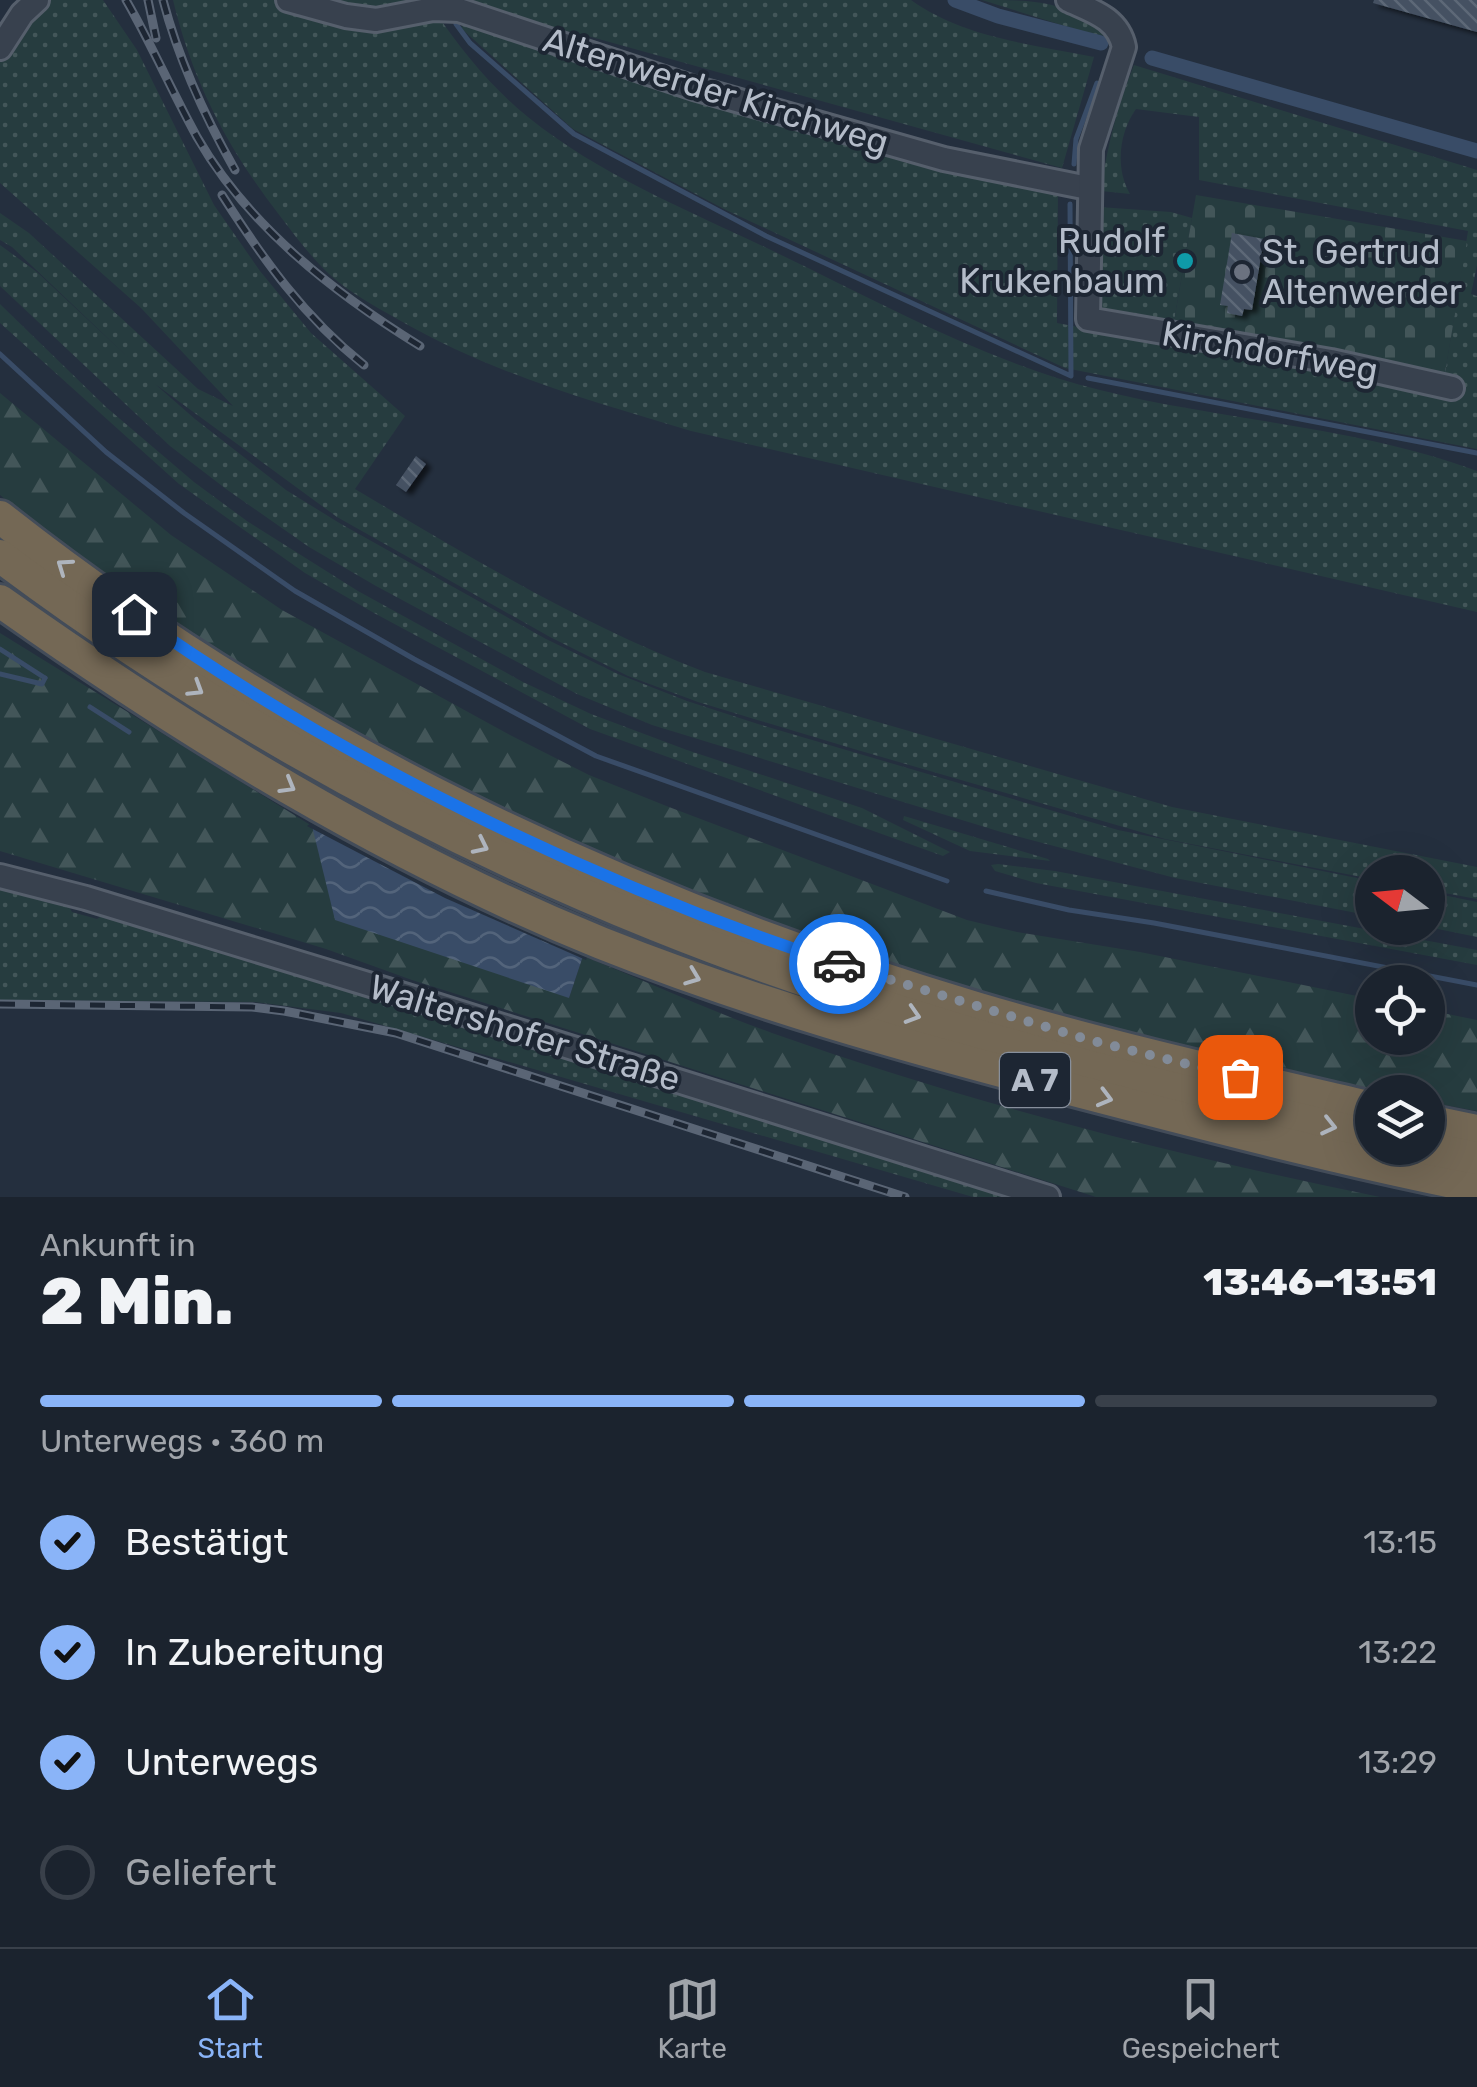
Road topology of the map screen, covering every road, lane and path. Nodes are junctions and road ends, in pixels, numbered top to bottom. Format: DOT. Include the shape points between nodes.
graph roads {
  1 [pos="37,0"];
  2 [pos="288,0"];
  3 [pos="1068,0"];
  4 [pos="0,48"];
  5 [pos="1088,188"];
  6 [pos="1452,388"];
  7 [pos="0,517"];
  8 [pos="0,556"];
  9 [pos="0,601"];
  10 [pos="0,876"];
  11 [pos="1355,1104"];
  12 [pos="1445,1124"];
  13 [pos="1477,1131"];
  14 [pos="1355,1132"];
  15 [pos="1445,1152"];
  16 [pos="1477,1158"];
  17 [pos="1477,1187"];
  18 [pos="1048,1197"];
  1 -- 4 [label="street"];
  2 -- 5 [label="street, Altenwerder Kirchweg" via="376,20 459,10 694,88 944,159"];
  3 -- 5 [label="street" via="1113,24 1124,47 1094,134"];
  5 -- 6 [label="street, Kirchdorfweg" via="1088,319"];
  11 -- 7 [label="highway, A 7, one-way" via="973,1007 669,902 350,749 161,634"];
  8 -- 14 [label="highway, A 7, one-way" via="142,656 324,766 544,877 657,925 892,1008 1099,1070"];
  9 -- 17 [label="highway, A 7, one-way" via="147,703 321,806 601,942 776,1008 950,1058 1300,1149"];
  10 -- 18 [label="street, Waltershofer Straße"];
  12 -- 13 [label="highway"];
  15 -- 16 [label="highway"];
}
